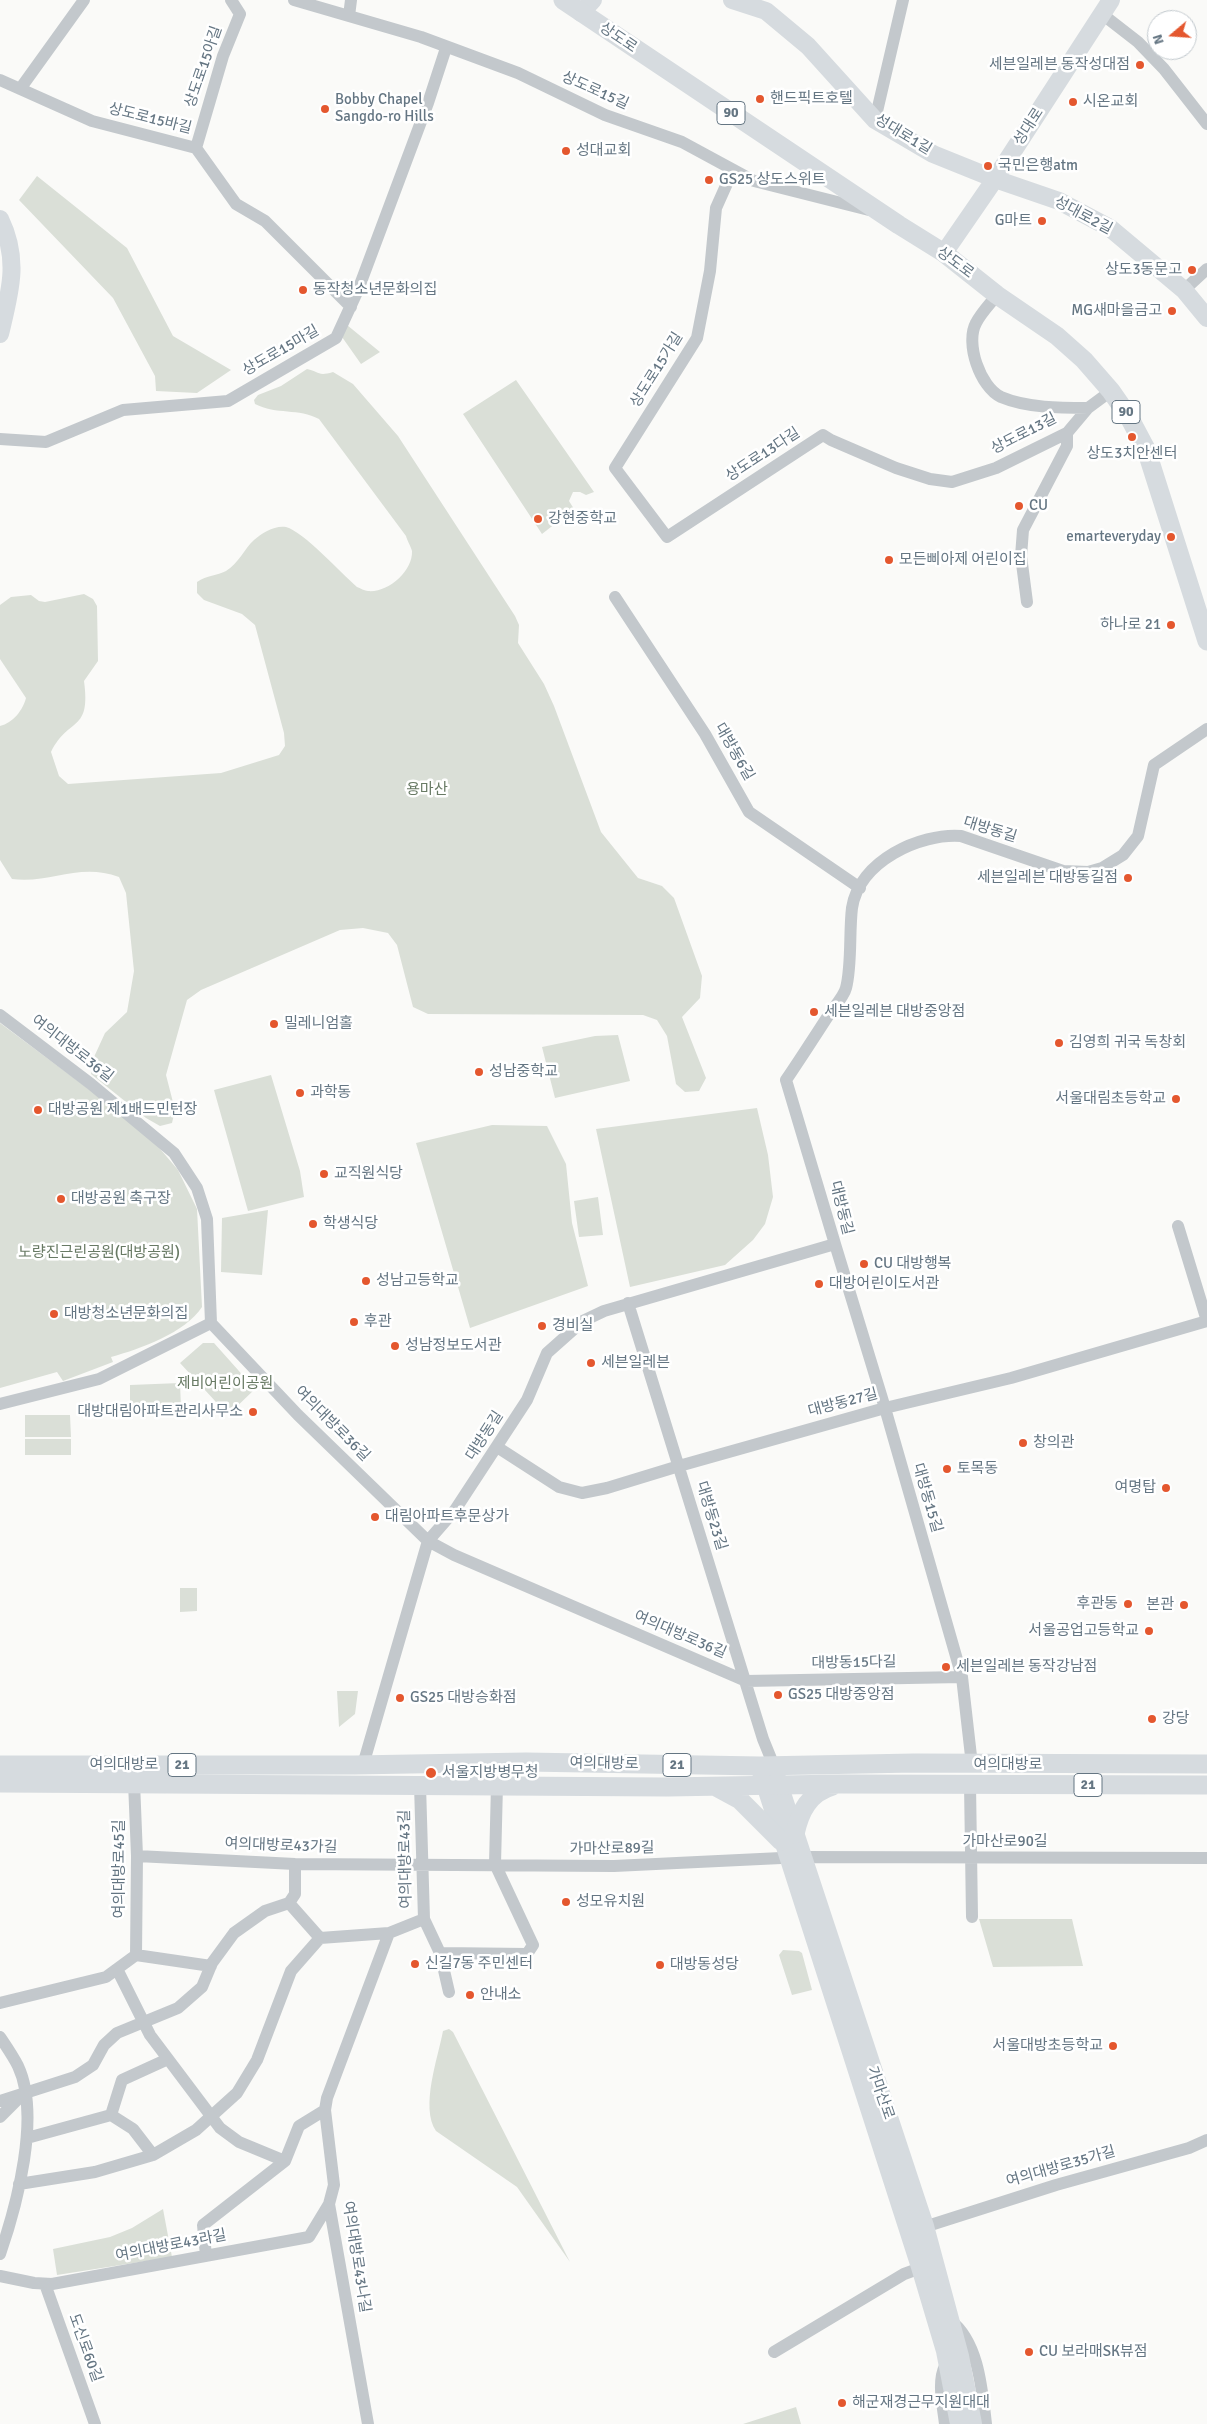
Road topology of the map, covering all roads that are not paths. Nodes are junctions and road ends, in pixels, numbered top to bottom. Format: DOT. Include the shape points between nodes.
graph roads {
  1 [pos="84,0"];
  2 [pos="230,0"];
  3 [pos="294,0"];
  4 [pos="351,0"];
  5 [pos="563,0"];
  6 [pos="732,0"];
  7 [pos="902,0"];
  8 [pos="587,6"];
  9 [pos="1107,7"];
  10 [pos="349,16"];
  11 [pos="446,48"];
  12 [pos="0,80"];
  13 [pos="20,89"];
  14 [pos="875,120"];
  15 [pos="1207,124"];
  16 [pos="196,148"];
  17 [pos="733,170"];
  18 [pos="995,179"];
  19 [pos="881,213"];
  20 [pos="0,219"];
  21 [pos="944,253"];
  22 [pos="1207,269"];
  23 [pos="1184,290"];
  24 [pos="996,295"];
  25 [pos="351,306"];
  26 [pos="1207,318"];
  27 [pos="0,334"];
  28 [pos="1111,391"];
  29 [pos="1088,408"];
  30 [pos="1067,433"];
  31 [pos="0,439"];
  32 [pos="968,478"];
  33 [pos="667,537"];
  34 [pos="615,597"];
  35 [pos="1027,602"];
  36 [pos="1207,641"];
  37 [pos="1207,729"];
  38 [pos="860,888"];
  39 [pos="0,1015"];
  40 [pos="1178,1226"];
  41 [pos="836,1244"];
  42 [pos="628,1303"];
  43 [pos="1207,1321"];
  44 [pos="210,1323"];
  45 [pos="0,1404"];
  46 [pos="885,1408"];
  47 [pos="497,1448"];
  48 [pos="679,1466"];
  49 [pos="428,1541"];
  50 [pos="962,1677"];
  51 [pos="746,1681"];
  52 [pos="1207,1764"];
  53 [pos="363,1765"];
  54 [pos="420,1765"];
  55 [pos="0,1766"];
  56 [pos="971,1774"];
  57 [pos="769,1775"];
  58 [pos="134,1782"];
  59 [pos="0,1783"];
  60 [pos="364,1784"];
  61 [pos="840,1784"];
  62 [pos="420,1785"];
  63 [pos="497,1785"];
  64 [pos="1207,1785"];
  65 [pos="714,1786"];
  66 [pos="792,1848"];
  67 [pos="137,1856"];
  68 [pos="1207,1858"];
  69 [pos="970,1859"];
  70 [pos="295,1864"];
  71 [pos="495,1864"];
  72 [pos="422,1865"];
  73 [pos="289,1903"];
  74 [pos="972,1917"];
  75 [pos="424,1919"];
  76 [pos="390,1933"];
  77 [pos="320,1938"];
  78 [pos="440,1953"];
  79 [pos="136,1955"];
  80 [pos="211,1966"];
  81 [pos="117,1969"];
  82 [pos="449,1992"];
  83 [pos="0,2004"];
  84 [pos="143,2022"];
  85 [pos="0,2037"];
  86 [pos="168,2059"];
  87 [pos="25,2093"];
  88 [pos="0,2101"];
  89 [pos="325,2110"];
  90 [pos="111,2115"];
  91 [pos="211,2116"];
  92 [pos="0,2117"];
  93 [pos="27,2138"];
  94 [pos="1207,2140"];
  95 [pos="153,2155"];
  96 [pos="285,2161"];
  97 [pos="19,2184"];
  98 [pos="329,2204"];
  99 [pos="917,2229"];
  100 [pos="0,2254"];
  101 [pos="206,2256"];
  102 [pos="928,2265"];
  103 [pos="0,2276"];
  104 [pos="45,2284"];
  105 [pos="950,2320"];
  106 [pos="774,2352"];
  107 [pos="948,2361"];
  108 [pos="95,2424"];
  109 [pos="368,2424"];
  110 [pos="945,2424"];
  111 [pos="959,2424"];
  112 [pos="973,2424"];
  113 [pos="986,2424"];
  1 -- 13 [label="street"];
  2 -- 16 [label="street, 상도로15아길" via="240,14 220,62"];
  3 -- 10 [label="street, 상도로15길"];
  4 -- 10 [label="street"];
  5 -- 8 [label="main road, 상도로 / 90"];
  6 -- 14 [label="street, 성대로1길" via="766,11 801,40"];
  7 -- 14 [label="street"];
  8 -- 19 [label="main road, 상도로 / 90"];
  9 -- 15 [label="street" via="1164,69"];
  9 -- 18 [label="street, 성대로"];
  10 -- 11 [label="street, 상도로15길" via="421,37"];
  11 -- 17 [label="street, 상도로15길" via="518,73 605,115 682,142"];
  11 -- 25 [label="street, 상도로15마길"];
  12 -- 13 [label="street, 상도로15바길"];
  13 -- 16 [label="street, 상도로15바길" via="92,121"];
  14 -- 18 [label="street, 성대로1길" via="933,154"];
  16 -- 25 [label="street, 상도로15바길" via="236,204 265,221"];
  17 -- 19 [label="street, 상도로15길" via="754,181"];
  17 -- 33 [label="street, 상도로15가길" via="716,208 710,271 696,338 615,468"];
  18 -- 21 [label="street, 성대로"];
  18 -- 23 [label="street, 성대로2길" via="1059,201 1110,228"];
  19 -- 21 [label="main road, 상도로 / 90"];
  20 -- 27 [label="street" via="10,239 12,284"];
  21 -- 24 [label="main road, 상도로 / 90"];
  22 -- 23 [label="street"];
  23 -- 26 [label="street, 성대로2길"];
  24 -- 28 [label="main road, 상도로 / 90" via="1057,336 1089,365"];
  24 -- 29 [label="street" via="975,324 972,335 981,376 994,392 1002,397 1051,408"];
  25 -- 31 [label="street, 상도로15마길" via="336,338 228,401 122,410 46,442"];
  28 -- 29 [label="street, 상도로13길"];
  28 -- 36 [label="main road, 상도로 / 90" via="1130,417 1146,449"];
  29 -- 30 [label="street, 상도로13길"];
  30 -- 32 [label="street, 상도로13길"];
  30 -- 35 [label="street" via="1067,446 1022,530 1021,556"];
  32 -- 33 [label="street, 상도로13다길" via="952,482 930,479 896,468 824,435"];
  34 -- 38 [label="street, 대방동6길" via="705,734 749,812"];
  37 -- 38 [label="street, 대방동길" via="1154,765 1138,836 1123,855 1102,868 1088,872 1063,871 961,836 946,835 914,843 883,861"];
  38 -- 41 [label="street, 대방동길" via="853,906 846,989 786,1080"];
  39 -- 44 [label="street, 여의대방로36길" via="150,1131 174,1153 190,1174 207,1219"];
  40 -- 43 [label="street, 대방동27길"];
  41 -- 42 [label="street, 대방동길"];
  41 -- 46 [label="street, 대방동15길"];
  42 -- 47 [label="street, 대방동길" via="583,1321 547,1353 531,1394"];
  42 -- 48 [label="street, 대방동23길"];
  43 -- 46 [label="street, 대방동27길" via="1011,1378"];
  44 -- 45 [label="street" via="98,1379"];
  44 -- 49 [label="street, 여의대방로36길" via="298,1415"];
  46 -- 48 [label="street, 대방동27길"];
  46 -- 50 [label="street, 대방동15길"];
  47 -- 48 [label="street, 대방동27길" via="559,1487 582,1493"];
  47 -- 49 [label="street, 대방동길" via="456,1510"];
  48 -- 51 [label="street, 대방동23길"];
  49 -- 51 [label="street, 여의대방로36길" via="485,1569"];
  49 -- 53 [label="street, 대방동길"];
  50 -- 51 [label="street, 대방동15다길"];
  50 -- 56 [label="street, 대방동15길"];
  51 -- 57 [label="street, 대방동23길" via="763,1739"];
  52 -- 56 [label="main road, 여의대방로 / 21"];
  53 -- 54 [label="main road, 여의대방로 / 21"];
  53 -- 55 [label="main road, 여의대방로 / 21"];
  53 -- 60 [label="main road"];
  54 -- 57 [label="main road, 여의대방로 / 21" via="526,1762"];
  54 -- 62 [label="main road"];
  56 -- 57 [label="main road, 여의대방로 / 21" via="904,1764"];
  56 -- 61 [label="main road, 여의대방로"];
  56 -- 64 [label="main road, 여의대방로 / 21"];
  56 -- 69 [label="street, 대방동15길"];
  57 -- 61 [label="main road, 여의대방로"];
  57 -- 65 [label="main road, 여의대방로"];
  57 -- 66 [label="street, 가마산로"];
  58 -- 59 [label="main road, 여의대방로"];
  58 -- 60 [label="main road, 여의대방로"];
  58 -- 67 [label="street, 여의대방로45길"];
  60 -- 62 [label="main road, 여의대방로"];
  61 -- 66 [label="main road" via="815,1794 808,1802"];
  62 -- 63 [label="main road, 여의대방로"];
  62 -- 72 [label="street, 여의대방로43길"];
  63 -- 65 [label="main road, 여의대방로"];
  63 -- 71 [label="street"];
  65 -- 66 [label="main road" via="740,1800"];
  66 -- 69 [label="street, 가마산로90길"];
  66 -- 71 [label="street, 가마산로89길" via="626,1866"];
  66 -- 99 [label="street, 가마산로"];
  67 -- 70 [label="street, 여의대방로43가길"];
  67 -- 79 [label="street, 여의대방로45길"];
  68 -- 69 [label="street, 가마산로90길"];
  69 -- 74 [label="street, 대방동15길"];
  70 -- 72 [label="street, 여의대방로43가길"];
  70 -- 73 [label="street" via="295,1894"];
  71 -- 72 [label="street, 가마산로89길"];
  71 -- 78 [label="street" via="532,1945 527,1954"];
  72 -- 75 [label="street, 여의대방로43길"];
  73 -- 77 [label="street"];
  73 -- 80 [label="street" via="265,1911 234,1933"];
  75 -- 76 [label="street"];
  75 -- 78 [label="street, 여의대방로43길"];
  76 -- 77 [label="street"];
  76 -- 89 [label="street, 여의대방로43나길"];
  77 -- 91 [label="street" via="291,1971 257,2060 237,2093"];
  78 -- 82 [label="street, 여의대방로43길"];
  79 -- 80 [label="street"];
  79 -- 81 [label="street"];
  80 -- 84 [label="street" via="202,1987 178,2008"];
  81 -- 83 [label="street" via="106,1977"];
  81 -- 84 [label="street"];
  84 -- 86 [label="street"];
  84 -- 87 [label="street" via="117,2033 104,2045 93,2065 75,2077"];
  85 -- 87 [label="street" via="19,2067"];
  86 -- 90 [label="street" via="122,2080"];
  86 -- 91 [label="street"];
  87 -- 88 [label="street"];
  87 -- 92 [label="street"];
  87 -- 93 [label="street"];
  89 -- 96 [label="street" via="299,2126"];
  89 -- 98 [label="street, 여의대방로43나길" via="334,2185"];
  90 -- 93 [label="street"];
  90 -- 95 [label="street" via="133,2130"];
  91 -- 95 [label="street" via="196,2130"];
  91 -- 96 [label="street" via="220,2128 239,2142"];
  93 -- 97 [label="street"];
  94 -- 99 [label="street, 여의대방로35가길"];
  95 -- 97 [label="street" via="95,2172"];
  96 -- 101 [label="street" via="203,2225"];
  97 -- 100 [label="street"];
  98 -- 101 [label="street, 여의대방로43라길" via="309,2237"];
  98 -- 109 [label="street, 여의대방로43나길"];
  99 -- 102 [label="street, 가마산로"];
  101 -- 104 [label="street, 여의대방로43라길"];
  102 -- 105 [label="street, 가마산로"];
  102 -- 106 [label="street" via="904,2274"];
  102 -- 107 [label="street, 가마산로"];
  103 -- 104 [label="street, 여의대방로43라길"];
  104 -- 108 [label="street, 도신로60길"];
  105 -- 112 [label="street, 가마산로"];
  105 -- 113 [label="street" via="962,2329 971,2348 983,2392"];
  107 -- 110 [label="street" via="942,2371"];
  107 -- 111 [label="street, 가마산로"];
}
